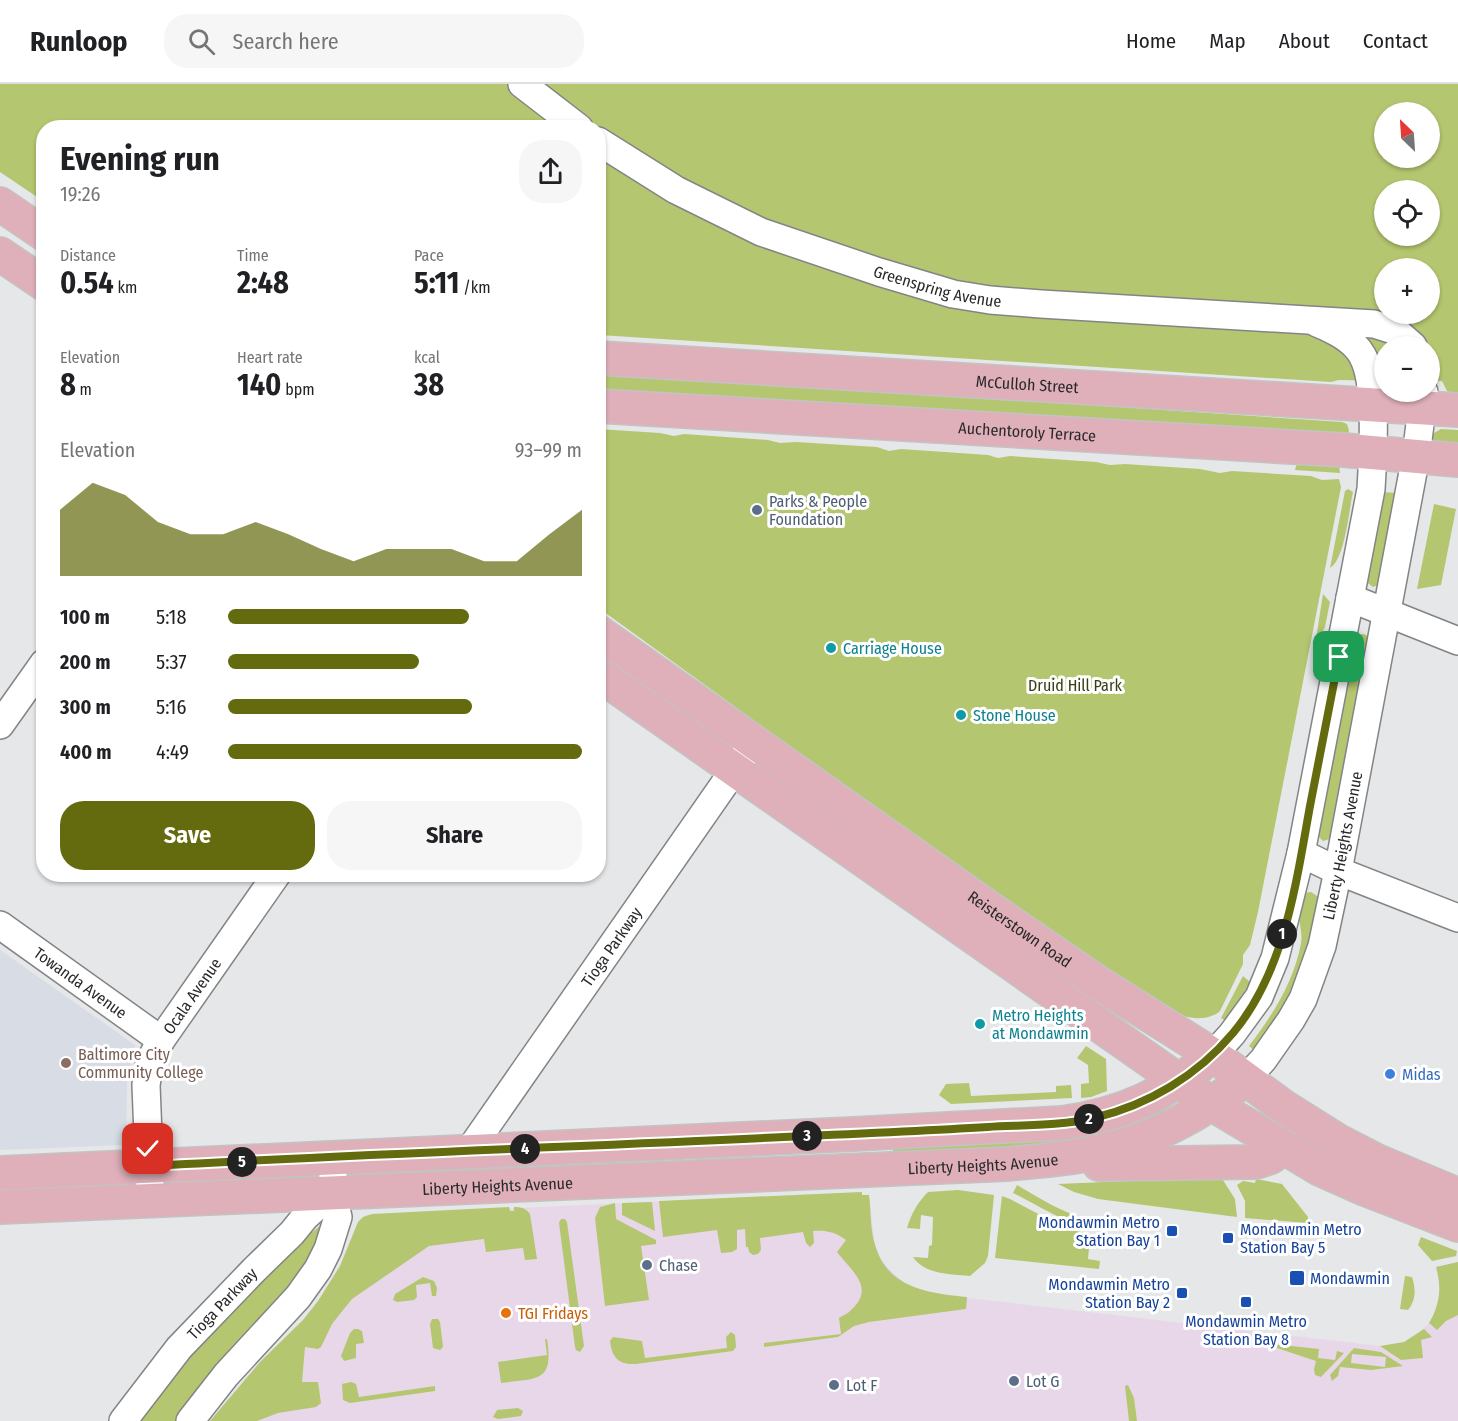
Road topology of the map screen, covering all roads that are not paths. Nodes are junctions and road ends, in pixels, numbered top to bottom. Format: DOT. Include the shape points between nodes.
graph roads {
  1 [pos="522,84"];
  2 [pos="569,120"];
  3 [pos="606,146"];
  4 [pos="0,204"];
  5 [pos="36,229"];
  6 [pos="0,254"];
  7 [pos="36,279"];
  8 [pos="1308,319"];
  9 [pos="1402,336"];
  10 [pos="606,358"];
  11 [pos="1402,402"];
  12 [pos="1422,402"];
  13 [pos="1429,402"];
  14 [pos="1372,405"];
  15 [pos="606,406"];
  16 [pos="1458,410"];
  17 [pos="1374,452"];
  18 [pos="1416,456"];
  19 [pos="1458,460"];
  20 [pos="1350,598"];
  21 [pos="1387,613"];
  22 [pos="606,638"];
  23 [pos="1458,641"];
  24 [pos="36,674"];
  25 [pos="606,681"];
  26 [pos="0,725"];
  27 [pos="754,742"];
  28 [pos="734,770"];
  29 [pos="1301,853"];
  30 [pos="1338,871"];
  31 [pos="271,882"];
  32 [pos="1458,918"];
  33 [pos="0,925"];
  34 [pos="161,1040"];
  35 [pos="1213,1055"];
  36 [pos="1245,1079"];
  37 [pos="1180,1082"];
  38 [pos="1212,1104"];
  39 [pos="1282,1147"];
  40 [pos="469,1151"];
  41 [pos="334,1157"];
  42 [pos="1007,1164"];
  43 [pos="149,1166"];
  44 [pos="0,1173"];
  45 [pos="332,1193"];
  46 [pos="1458,1195"];
  47 [pos="150,1200"];
  48 [pos="0,1207"];
  49 [pos="1458,1225"];
  50 [pos="123,1421"];
  51 [pos="190,1421"];
  1 -- 2 [label="street"];
  3 -- 8 [label="street, Greenspring Avenue" via="676,190 761,232 953,294 1041,304"];
  4 -- 5 [label="main road"];
  6 -- 7 [label="main road"];
  8 -- 9 [label="street, Greenspring Avenue" via="1380,325"];
  8 -- 14 [label="street, Greenspring Avenue" via="1340,334 1363,356"];
  10 -- 14 [label="main road, McCulloh Street"];
  11 -- 14 [label="main road, McCulloh Street"];
  12 -- 18 [label="street, Liberty Heights Avenue"];
  13 -- 16 [label="main road, McCulloh Street"];
  14 -- 17 [label="street"];
  15 -- 17 [label="main road, Auchentoroly Terrace"];
  17 -- 18 [label="main road, Auchentoroly Terrace"];
  17 -- 20 [label="street" via="1371,489"];
  18 -- 19 [label="main road, Auchentoroly Terrace"];
  18 -- 21 [label="street, Liberty Heights Avenue"];
  20 -- 21 [label="street"];
  20 -- 29 [label="street"];
  21 -- 23 [label="street"];
  21 -- 30 [label="street, Liberty Heights Avenue"];
  22 -- 27 [label="main road, Reisterstown Road"];
  24 -- 26 [label="street"];
  25 -- 28 [label="main road, Reisterstown Road"];
  27 -- 28 [label="street, Tioga Parkway"];
  27 -- 35 [label="main road, Reisterstown Road" via="1100,984"];
  28 -- 37 [label="main road, Reisterstown Road"];
  28 -- 40 [label="street, Tioga Parkway"];
  29 -- 30 [label="street"];
  29 -- 35 [label="street" via="1269,977 1248,1014"];
  30 -- 32 [label="street"];
  30 -- 36 [label="street, Liberty Heights Avenue" via="1322,946 1303,999 1277,1041"];
  31 -- 34 [label="street, Ocala Avenue"];
  33 -- 34 [label="street, Towanda Avenue"];
  34 -- 43 [label="street, Ocala Avenue" via="150,1061 146,1085"];
  35 -- 36 [label="main road, Reisterstown Road"];
  35 -- 37 [label="main road"];
  36 -- 38 [label="main road, Liberty Heights Avenue"];
  36 -- 46 [label="main road, Reisterstown Road" via="1338,1141"];
  37 -- 38 [label="main road, Reisterstown Road"];
  37 -- 40 [label="main road" via="1132,1106 1062,1123"];
  38 -- 39 [label="main road, Reisterstown Road"];
  38 -- 42 [label="main road, Liberty Heights Avenue" via="1124,1146"];
  39 -- 42 [label="main road" via="1271,1157 1256,1162"];
  39 -- 49 [label="main road, Reisterstown Road" via="1365,1189"];
  40 -- 41 [label="main road"];
  41 -- 43 [label="main road"];
  41 -- 45 [label="street"];
  42 -- 45 [label="main road, Liberty Heights Avenue"];
  43 -- 44 [label="main road"];
  43 -- 47 [label="street, Ocala Avenue"];
  45 -- 47 [label="main road, Liberty Heights Avenue"];
  45 -- 50 [label="street, Tioga Parkway" via="304,1217 179,1348"];
  45 -- 51 [label="street" via="339,1217 318,1269"];
  47 -- 48 [label="main road, Liberty Heights Avenue"];
}
